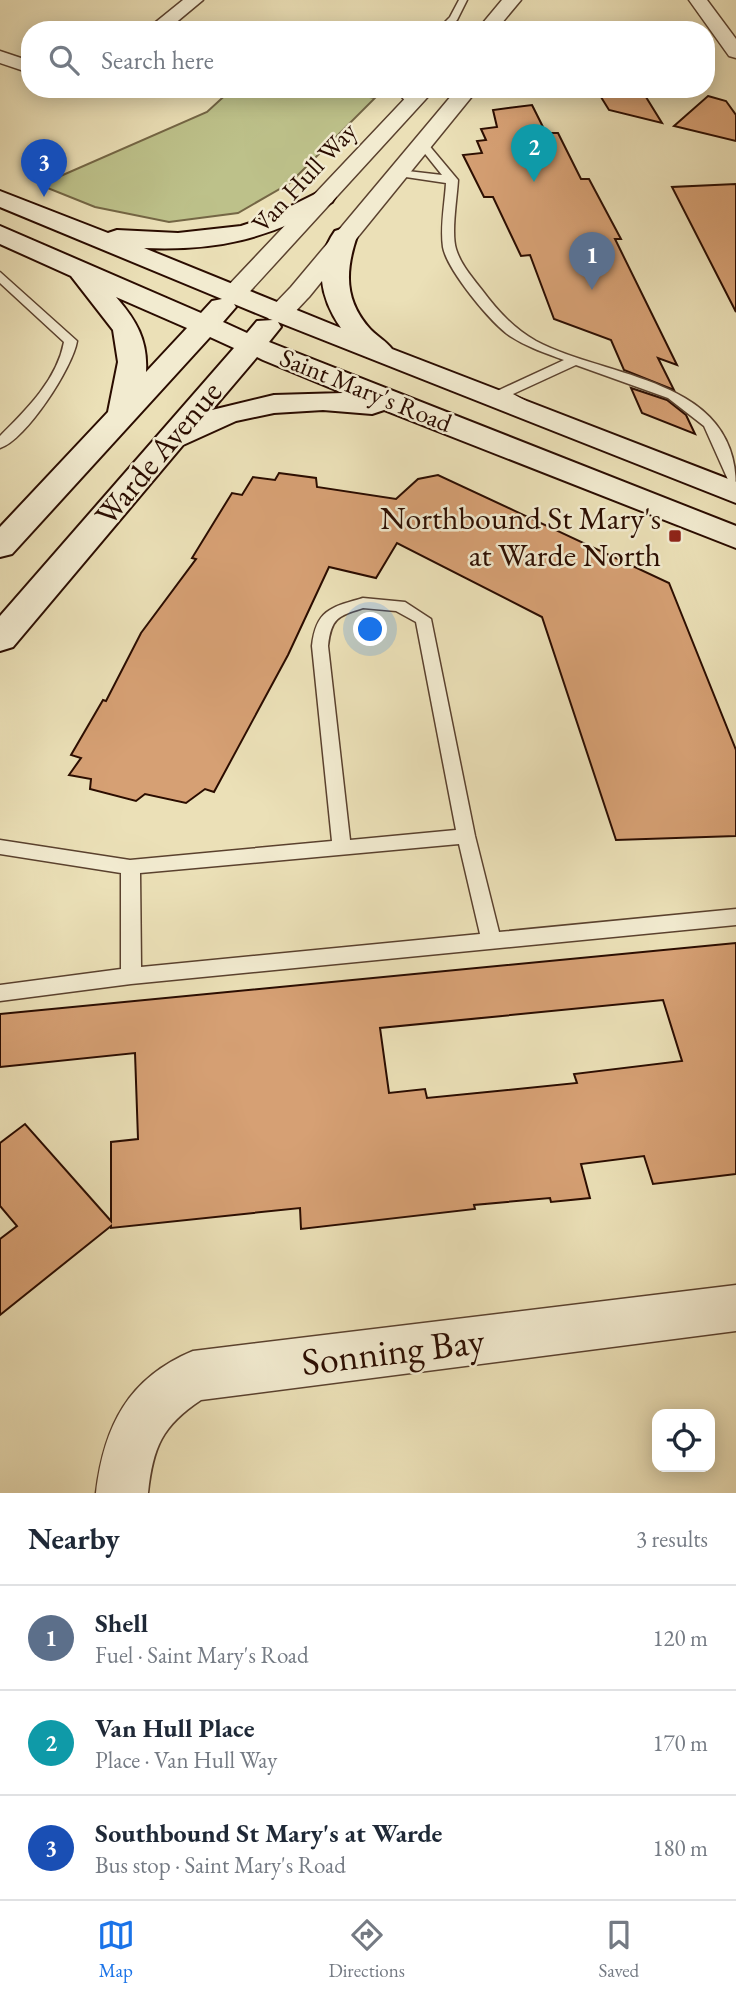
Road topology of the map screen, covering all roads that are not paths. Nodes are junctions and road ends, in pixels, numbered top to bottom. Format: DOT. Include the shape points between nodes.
graph roads {
  1 [pos="194,0"];
  2 [pos="463,0"];
  3 [pos="514,0"];
  4 [pos="698,0"];
  5 [pos="167,21"];
  6 [pos="451,21"];
  7 [pos="494,21"];
  8 [pos="511,21"];
  9 [pos="713,21"];
  10 [pos="715,23"];
  11 [pos="736,52"];
  12 [pos="0,57"];
  13 [pos="21,64"];
  14 [pos="409,98"];
  15 [pos="461,98"];
  16 [pos="384,133"];
  17 [pos="423,145"];
  18 [pos="400,173"];
  19 [pos="452,180"];
  20 [pos="323,197"];
  21 [pos="0,198"];
  22 [pos="0,234"];
  23 [pos="82,234"];
  24 [pos="344,236"];
  25 [pos="82,272"];
  26 [pos="253,274"];
  27 [pos="0,276"];
  28 [pos="233,295"];
  29 [pos="278,314"];
  30 [pos="206,324"];
  31 [pos="253,344"];
  32 [pos="389,358"];
  33 [pos="575,360"];
  34 [pos="420,413"];
  35 [pos="122,416"];
  36 [pos="555,423"];
  37 [pos="0,444"];
  38 [pos="167,444"];
  39 [pos="736,482"];
  40 [pos="736,493"];
  41 [pos="736,538"];
  42 [pos="0,547"];
  43 [pos="6,622"];
  44 [pos="466,836"];
  45 [pos="0,847"];
  46 [pos="342,847"];
  47 [pos="130,867"];
  48 [pos="736,917"];
  49 [pos="491,939"];
  50 [pos="131,976"];
  51 [pos="0,993"];
  52 [pos="736,1308"];
  53 [pos="122,1493"];
  1 -- 5 [label="street"];
  2 -- 6 [label="lane"];
  3 -- 7 [label="street"];
  3 -- 8 [label="street"];
  4 -- 9 [label="street"];
  10 -- 11 [label="street"];
  12 -- 13 [label="street"];
  14 -- 16 [label="street, Van Hull Way"];
  15 -- 17 [label="street"];
  16 -- 17 [label="street"];
  16 -- 20 [label="street, Van Hull Way"];
  17 -- 18 [label="street"];
  17 -- 19 [label="lane"];
  18 -- 19 [label="lane"];
  18 -- 24 [label="street"];
  19 -- 33 [label="lane" via="449,247 457,266 512,332"];
  20 -- 23 [label="main road" via="279,221 237,234 161,240"];
  20 -- 26 [label="street, Van Hull Way"];
  21 -- 23 [label="main road, Saint Mary's Road"];
  22 -- 25 [label="main road, Saint Mary's Road"];
  23 -- 28 [label="main road, Saint Mary's Road"];
  24 -- 29 [label="street, Warde Avenue"];
  24 -- 32 [label="main road" via="334,270 338,298 366,341"];
  25 -- 30 [label="main road, Saint Mary's Road"];
  25 -- 35 [label="main road" via="126,327 131,343 132,366"];
  26 -- 28 [label="street, Warde Avenue"];
  27 -- 37 [label="lane" via="71,341 70,355 50,387"];
  28 -- 29 [label="main road, Saint Mary's Road"];
  28 -- 30 [label="main road, Warde Avenue"];
  29 -- 31 [label="main road, Warde Avenue"];
  29 -- 32 [label="main road, Saint Mary's Road"];
  30 -- 31 [label="main road, Saint Mary's Road"];
  30 -- 35 [label="main road, Warde Avenue"];
  31 -- 34 [label="main road, Saint Mary's Road"];
  31 -- 38 [label="main road, Warde Avenue"];
  32 -- 36 [label="main road, Saint Mary's Road"];
  33 -- 36 [label="lane" via="502,394"];
  33 -- 39 [label="lane" via="673,395 710,424"];
  34 -- 38 [label="main road" via="343,401 288,401 215,418"];
  34 -- 41 [label="main road, Saint Mary's Road"];
  35 -- 42 [label="main road, Warde Avenue"];
  36 -- 40 [label="main road, Saint Mary's Road"];
  38 -- 43 [label="main road, Warde Avenue"];
  44 -- 46 [label="lane"];
  44 -- 46 [label="lane" via="423,619 399,606 363,603 335,611 321,627"];
  44 -- 49 [label="lane"];
  45 -- 47 [label="lane"];
  46 -- 47 [label="lane"];
  47 -- 50 [label="lane"];
  48 -- 49 [label="lane"];
  49 -- 50 [label="lane"];
  50 -- 51 [label="lane"];
  52 -- 53 [label="street, Sonning Bay" via="193,1376 163,1395 143,1419 126,1454"];
}
